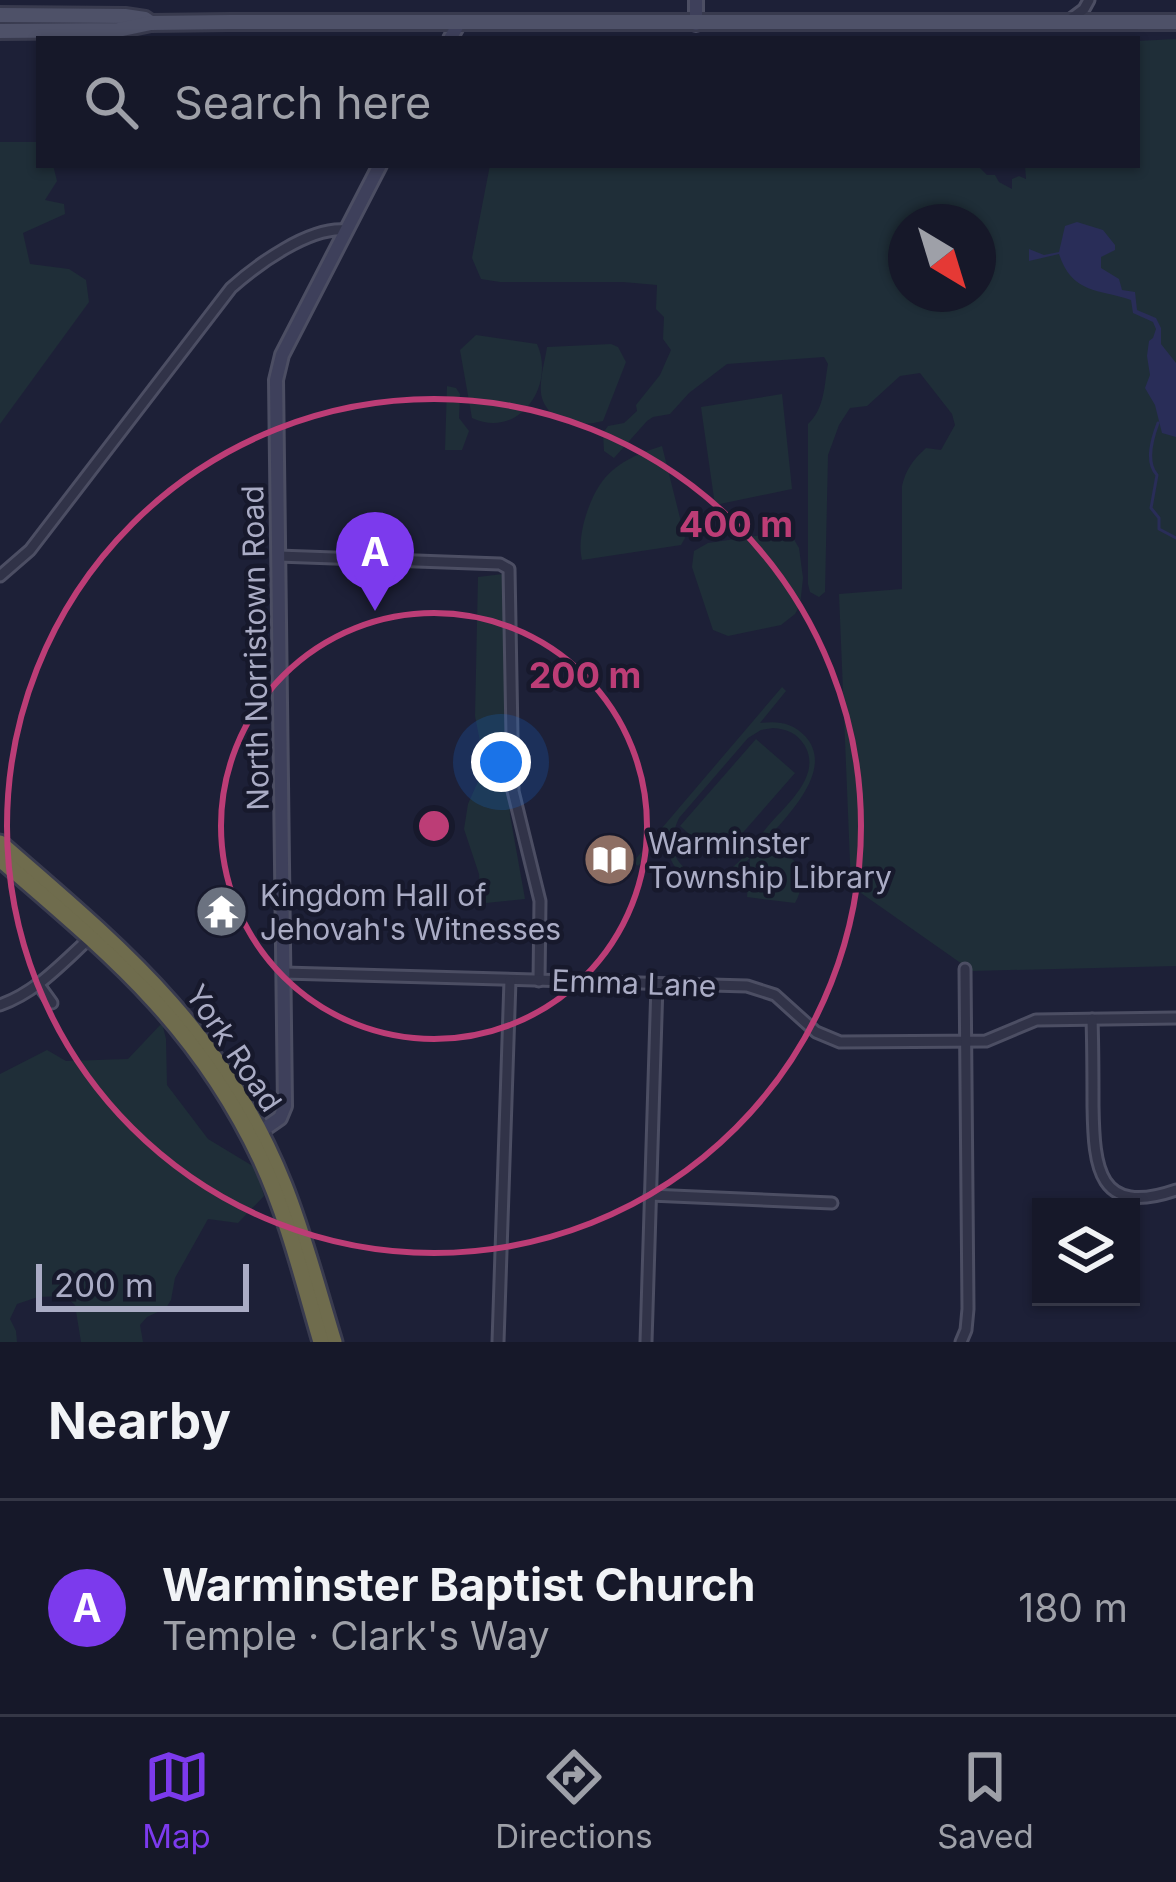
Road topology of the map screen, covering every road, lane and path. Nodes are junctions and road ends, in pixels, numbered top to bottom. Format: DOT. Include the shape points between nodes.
graph roads {
  1 [pos="696,0"];
  2 [pos="1091,0"];
  3 [pos="0,15"];
  4 [pos="459,22"];
  5 [pos="1176,22"];
  6 [pos="151,23"];
  7 [pos="696,24"];
  8 [pos="1063,24"];
  9 [pos="1101,24"];
  10 [pos="0,31"];
  11 [pos="452,36"];
  12 [pos="378,168"];
  13 [pos="345,230"];
  14 [pos="278,556"];
  15 [pos="0,576"];
  16 [pos="0,843"];
  17 [pos="0,859"];
  18 [pos="95,933"];
  19 [pos="965,969"];
  20 [pos="284,973"];
  21 [pos="511,980"];
  22 [pos="539,981"];
  23 [pos="657,984"];
  24 [pos="39,985"];
  25 [pos="52,1003"];
  26 [pos="0,1005"];
  27 [pos="1176,1018"];
  28 [pos="1092,1019"];
  29 [pos="966,1042"];
  30 [pos="255,1135"];
  31 [pos="1176,1190"];
  32 [pos="650,1195"];
  33 [pos="832,1203"];
  34 [pos="321,1342"];
  35 [pos="334,1342"];
  36 [pos="498,1342"];
  37 [pos="646,1342"];
  38 [pos="961,1342"];
  1 -- 7 [label="street"];
  2 -- 8 [label="street"];
  2 -- 9 [label="street"];
  3 -- 6 [label="main road"];
  4 -- 6 [label="main road"];
  4 -- 7 [label="main road"];
  4 -- 11 [label="street"];
  5 -- 9 [label="main road"];
  6 -- 10 [label="main road"];
  7 -- 8 [label="main road"];
  8 -- 9 [label="main road"];
  12 -- 13 [label="street, North Norristown Road"];
  13 -- 14 [label="street, North Norristown Road" via="278,367"];
  13 -- 15 [label="street" via="322,231 232,288 30,550"];
  14 -- 20 [label="street, North Norristown Road"];
  14 -- 22 [label="street" via="509,569 513,791 540,901"];
  16 -- 18 [label="highway, York Road"];
  17 -- 18 [label="highway, York Road"];
  18 -- 24 [label="street"];
  18 -- 30 [label="highway, York Road" via="146,973 195,1029"];
  19 -- 29 [label="street"];
  20 -- 21 [label="street, Emma Lane"];
  20 -- 30 [label="street, North Norristown Road" via="285,1106"];
  21 -- 22 [label="street, Emma Lane"];
  21 -- 36 [label="street"];
  22 -- 23 [label="street, Emma Lane"];
  23 -- 29 [label="street, Emma Lane" via="763,990 840,1042"];
  23 -- 32 [label="street"];
  24 -- 25 [label="street"];
  24 -- 26 [label="street"];
  27 -- 28 [label="street, Emma Lane"];
  28 -- 29 [label="street, Emma Lane" via="1036,1020"];
  28 -- 31 [label="street" via="1100,1174 1137,1199"];
  29 -- 38 [label="street" via="968,1309"];
  30 -- 34 [label="highway, York Road"];
  30 -- 35 [label="highway, York Road" via="294,1211"];
  32 -- 33 [label="street"];
  32 -- 37 [label="street"];
}
